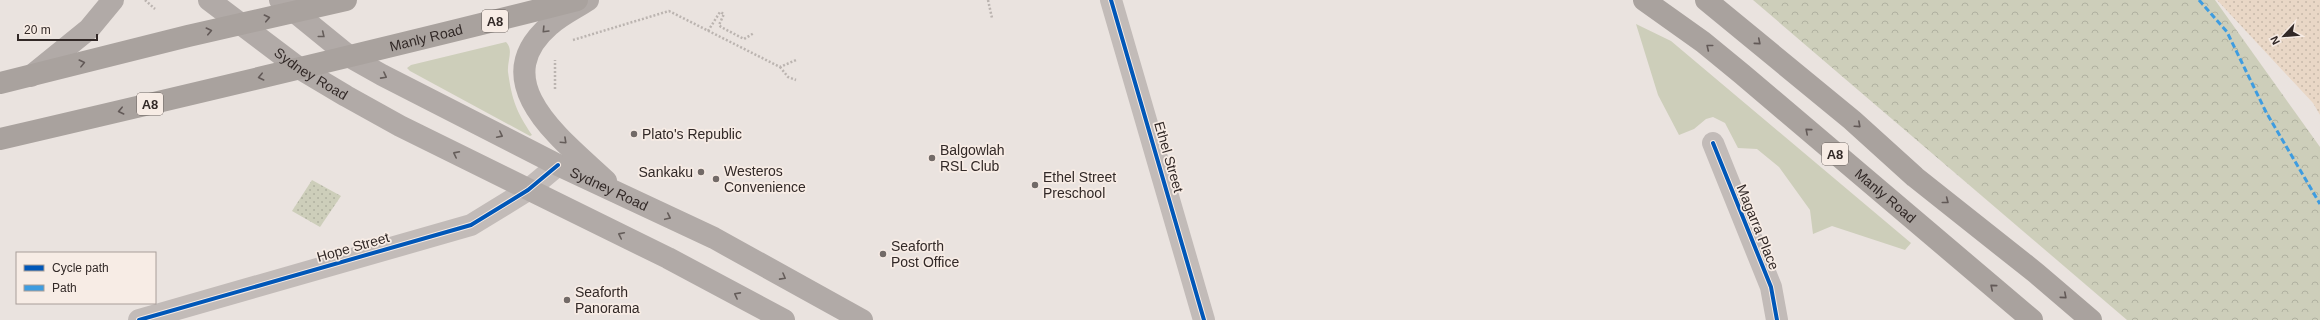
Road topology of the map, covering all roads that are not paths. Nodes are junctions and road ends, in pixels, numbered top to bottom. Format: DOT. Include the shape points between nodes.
graph roads {
  1 [pos="113,0"];
  2 [pos="209,0"];
  3 [pos="346,0"];
  4 [pos="577,0"];
  5 [pos="588,0"];
  6 [pos="1111,0"];
  7 [pos="1644,0"];
  8 [pos="1706,0"];
  9 [pos="1722,0"];
  10 [pos="287,6"];
  11 [pos="240,24"];
  12 [pos="1736,25"];
  13 [pos="350,57"];
  14 [pos="299,68"];
  15 [pos="31,76"];
  16 [pos="0,83"];
  17 [pos="0,139"];
  18 [pos="1713,143"];
  19 [pos="558,165"];
  20 [pos="528,190"];
  21 [pos="620,194"];
  22 [pos="139,320"];
  23 [pos="784,320"];
  24 [pos="862,320"];
  25 [pos="1204,320"];
  26 [pos="1776,320"];
  27 [pos="2032,320"];
  28 [pos="2091,320"];
  1 -- 15 [label="main road" via="89,29"];
  2 -- 11 [label="main road, Sydney Road"];
  3 -- 10 [label="highway"];
  4 -- 13 [label="highway, Manly Road / A8"];
  5 -- 21 [label="main road, one-way" via="550,25 536,39 528,52 526,85 532,104 545,122"];
  6 -- 25 [label="street, Ethel Street"];
  27 -- 7 [label="highway, Manly Road / A8, one-way" via="1742,74 1703,42"];
  8 -- 12 [label="highway, A8"];
  9 -- 12 [label="street"];
  11 -- 10 [label="highway, one-way"];
  10 -- 13 [label="main road, Sydney Road, one-way"];
  11 -- 14 [label="main road, Sydney Road"];
  15 -- 11 [label="highway, one-way"];
  12 -- 28 [label="highway, A8, one-way" via="1852,120 1915,177"];
  13 -- 14 [label="highway, Manly Road / A8"];
  13 -- 19 [label="main road, Sydney Road, one-way"];
  14 -- 17 [label="highway, A8, one-way"];
  20 -- 14 [label="main road, Sydney Road, one-way" via="400,126"];
  15 -- 16 [label="highway"];
  18 -- 26 [label="street, Magarra Place" via="1771,287"];
  19 -- 20 [label="street, Hope Street"];
  19 -- 21 [label="main road, Sydney Road"];
  20 -- 22 [label="street, Hope Street" via="471,225"];
  23 -- 20 [label="main road, Sydney Road, one-way" via="668,258"];
  21 -- 24 [label="main road, Sydney Road, one-way" via="714,238"];
}
